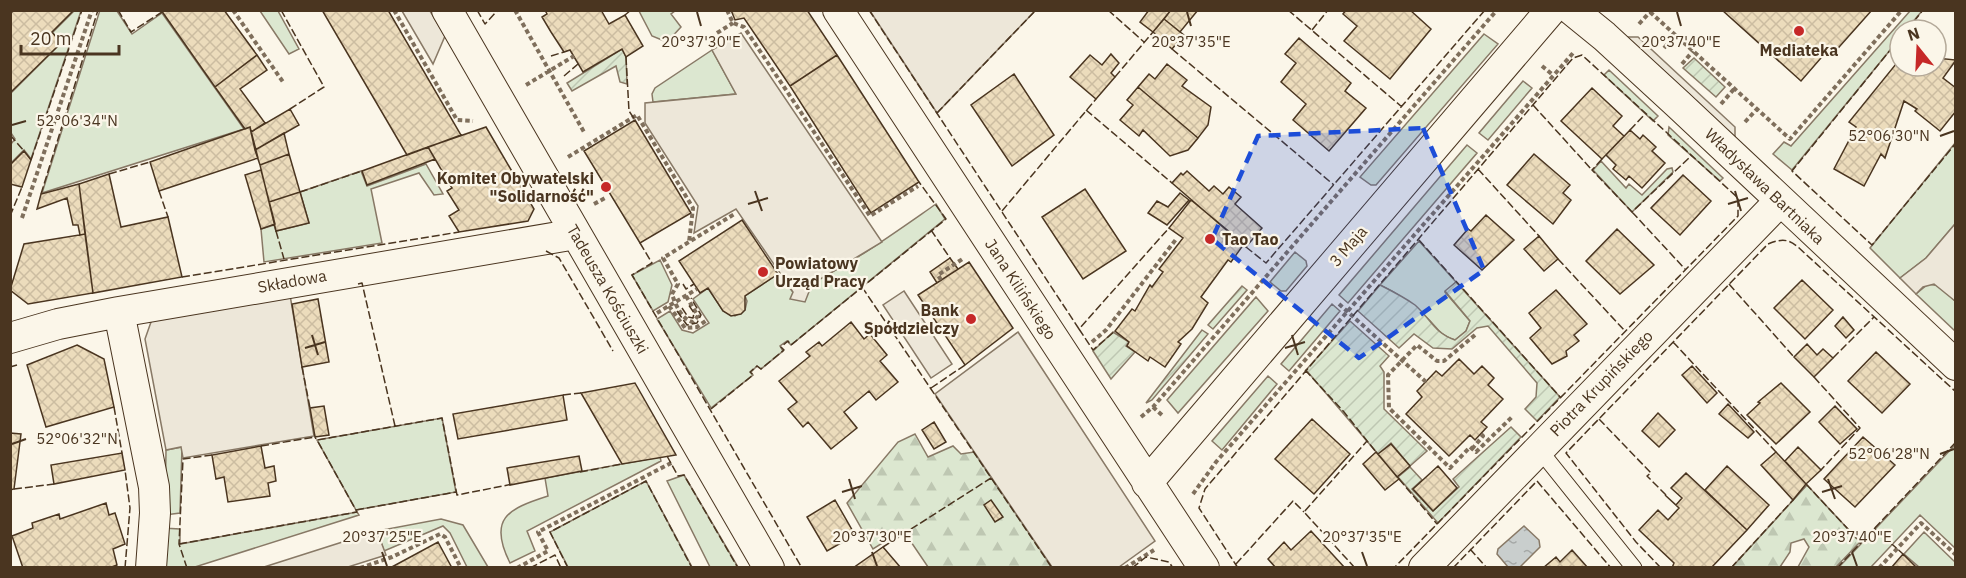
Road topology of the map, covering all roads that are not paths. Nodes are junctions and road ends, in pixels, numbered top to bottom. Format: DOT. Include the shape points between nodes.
graph roads {
  1 [pos="447,10"];
  2 [pos="838,10"];
  3 [pos="1551,10"];
  4 [pos="1572,10"];
  5 [pos="1780,201"];
  6 [pos="576,234"];
  7 [pos="119,312"];
  8 [pos="10,338"];
  9 [pos="1956,365"];
  10 [pos="1538,448"];
  11 [pos="1148,483"];
  12 [pos="151,567"];
  13 [pos="769,567"];
  14 [pos="1204,567"];
  15 [pos="1424,567"];
  16 [pos="1634,567"];
  1 -- 6 [label="street, Tadeusza Kościuszki"];
  2 -- 11 [label="street, Jana Kilińskiego"];
  3 -- 11 [label="street, 3 Maja"];
  4 -- 5 [label="street, Władysława Bartniaka"];
  5 -- 9 [label="street, Władysława Bartniaka"];
  5 -- 10 [label="street, Piotra Krupińskiego"];
  6 -- 7 [label="street, Składowa"];
  6 -- 13 [label="street, Tadeusza Kościuszki"];
  7 -- 8 [label="street, Składowa"];
  7 -- 12 [label="street" via="154,487"];
  10 -- 15 [label="street, Piotra Krupińskiego"];
  10 -- 16 [label="lane"];
  11 -- 14 [label="street, Jana Kilińskiego"];
}
